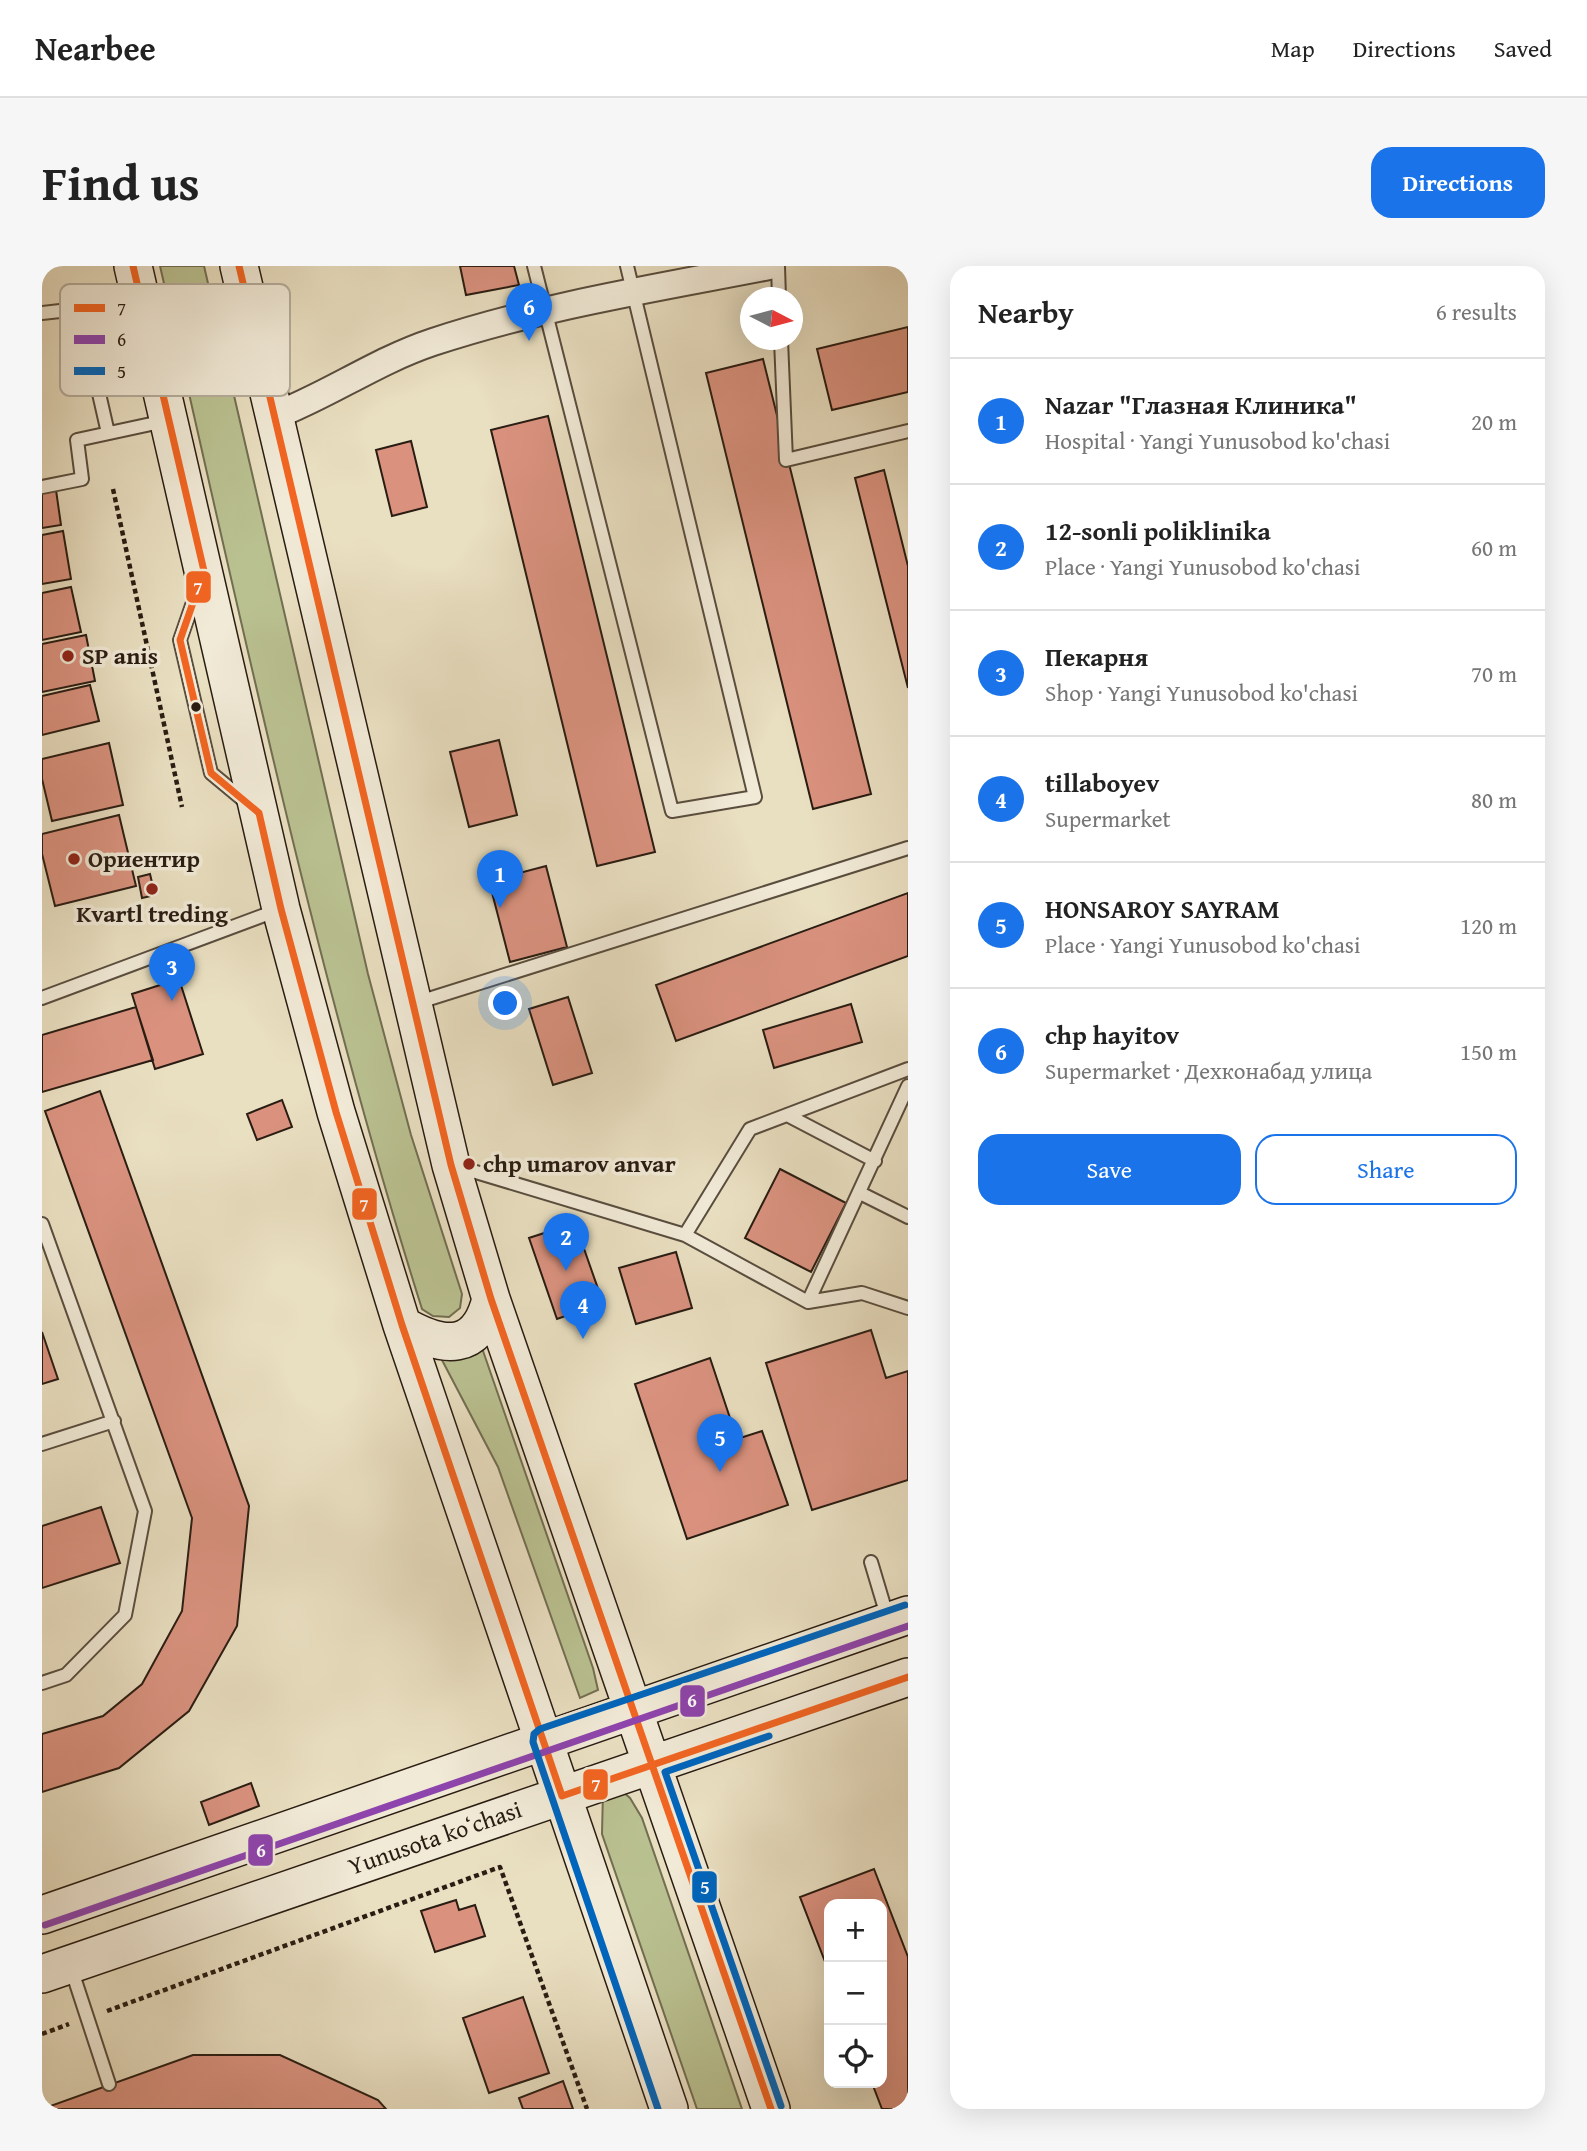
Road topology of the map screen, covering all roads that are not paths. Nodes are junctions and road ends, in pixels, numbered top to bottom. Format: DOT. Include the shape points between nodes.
graph roads {
  1 [pos="133,266"];
  2 [pos="239,266"];
  3 [pos="534,266"];
  4 [pos="627,266"];
  5 [pos="769,266"];
  6 [pos="778,266"];
  7 [pos="137,284"];
  8 [pos="243,284"];
  9 [pos="779,287"];
  10 [pos="633,293"];
  11 [pos="543,309"];
  12 [pos="60,312"];
  13 [pos="42,313"];
  14 [pos="781,350"];
  15 [pos="100,396"];
  16 [pos="163,396"];
  17 [pos="269,396"];
  18 [pos="274,416"];
  19 [pos="169,420"];
  20 [pos="908,431"];
  21 [pos="108,433"];
  22 [pos="42,487"];
  23 [pos="908,848"];
  24 [pos="281,909"];
  25 [pos="42,998"];
  26 [pos="412,1004"];
  27 [pos="908,1069"];
  28 [pos="908,1086"];
  29 [pos="787,1115"];
  30 [pos="875,1161"];
  31 [pos="451,1165"];
  32 [pos="860,1193"];
  33 [pos="908,1217"];
  34 [pos="42,1224"];
  35 [pos="685,1235"];
  36 [pos="491,1299"];
  37 [pos="808,1302"];
  38 [pos="908,1308"];
  39 [pos="402,1325"];
  40 [pos="114,1421"];
  41 [pos="42,1444"];
  42 [pos="870,1562"];
  43 [pos="899,1618"];
  44 [pos="908,1676"];
  45 [pos="42,1683"];
  46 [pos="633,1710"];
  47 [pos="543,1739"];
  48 [pos="652,1765"];
  49 [pos="562,1796"];
  50 [pos="42,1915"];
  51 [pos="56,1969"];
  52 [pos="109,2084"];
  53 [pos="668,2109"];
  54 [pos="771,2109"];
  1 -- 7 [label="main road"];
  2 -- 8 [label="main road"];
  3 -- 11 [label="lane"];
  4 -- 10 [label="lane"];
  5 -- 10 [label="street"];
  6 -- 9 [label="lane"];
  10 -- 11 [label="street"];
  10 -- 11 [label="lane" via="755,797 672,811"];
  11 -- 18 [label="street" via="371,366 316,401"];
  12 -- 13 [label="lane"];
  14 -- 20 [label="lane" via="786,460"];
  15 -- 21 [label="lane"];
  16 -- 19 [label="main road"];
  17 -- 18 [label="main road"];
  18 -- 26 [label="main road"];
  19 -- 21 [label="lane"];
  19 -- 24 [label="main road"];
  21 -- 22 [label="lane" via="77,440 82,479"];
  23 -- 26 [label="lane"];
  24 -- 25 [label="lane"];
  24 -- 39 [label="main road" via="336,1112"];
  26 -- 31 [label="main road"];
  27 -- 29 [label="lane"];
  28 -- 30 [label="lane"];
  29 -- 30 [label="lane"];
  29 -- 35 [label="lane" via="750,1129"];
  30 -- 32 [label="lane"];
  31 -- 35 [label="lane"];
  31 -- 36 [label="main road"];
  32 -- 33 [label="lane"];
  32 -- 37 [label="lane"];
  34 -- 40 [label="lane"];
  35 -- 37 [label="lane"];
  36 -- 39 [label="main road" via="486,1321 468,1339 431,1339"];
  36 -- 46 [label="main road"];
  37 -- 38 [label="lane" via="862,1293"];
  39 -- 47 [label="main road"];
  40 -- 41 [label="lane"];
  40 -- 45 [label="lane" via="145,1510 125,1615 66,1675"];
  42 -- 43 [label="lane"];
  43 -- 46 [label="main road"];
  44 -- 48 [label="main road, Yunusota koʻchasi"];
  46 -- 47 [label="main road"];
  46 -- 48 [label="main road"];
  47 -- 49 [label="main road"];
  47 -- 50 [label="main road"];
  48 -- 49 [label="main road, Yunusota koʻchasi"];
  48 -- 54 [label="main road"];
  49 -- 51 [label="main road, Yunusota koʻchasi"];
  49 -- 53 [label="main road"];
  51 -- 52 [label="lane" via="87,2018"];
}
